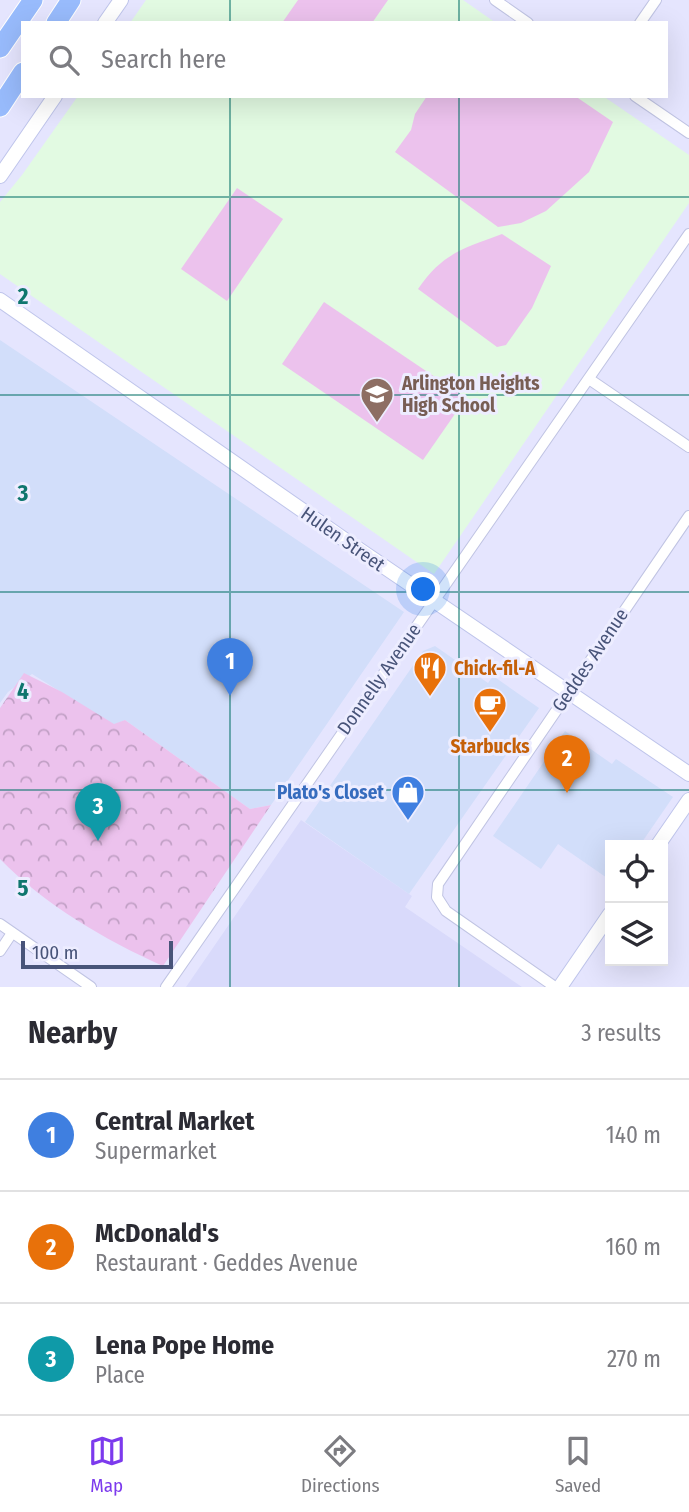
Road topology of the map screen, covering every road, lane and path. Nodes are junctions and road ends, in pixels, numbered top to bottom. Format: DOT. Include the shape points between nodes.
graph roads {
  1 [pos="33,0"];
  2 [pos="71,0"];
  3 [pos="121,0"];
  4 [pos="495,0"];
  5 [pos="656,0"];
  6 [pos="56,21"];
  7 [pos="106,21"];
  8 [pos="525,21"];
  9 [pos="641,21"];
  10 [pos="0,48"];
  11 [pos="21,75"];
  12 [pos="54,98"];
  13 [pos="638,98"];
  14 [pos="0,107"];
  15 [pos="689,133"];
  16 [pos="0,176"];
  17 [pos="689,234"];
  18 [pos="0,300"];
  19 [pos="589,379"];
  20 [pos="689,447"];
  21 [pos="689,516"];
  22 [pos="434,601"];
  23 [pos="568,692"];
  24 [pos="689,774"];
  25 [pos="689,800"];
  26 [pos="661,840"];
  27 [pos="605,921"];
  28 [pos="0,924"];
  29 [pos="12,933"];
  30 [pos="0,951"];
  31 [pos="91,987"];
  32 [pos="166,987"];
  33 [pos="557,987"];
  1 -- 10 [label="highway"];
  2 -- 6 [label="highway"];
  3 -- 7 [label="main road"];
  4 -- 8 [label="street"];
  5 -- 9 [label="street"];
  11 -- 14 [label="highway"];
  12 -- 16 [label="main road"];
  13 -- 15 [label="street"];
  17 -- 19 [label="street, Donnelly Avenue"];
  18 -- 22 [label="main road, Hulen Street"];
  19 -- 20 [label="street"];
  19 -- 22 [label="street, Donnelly Avenue"];
  21 -- 23 [label="street, Geddes Avenue"];
  22 -- 23 [label="main road, Hulen Street"];
  22 -- 32 [label="street, Donnelly Avenue"];
  23 -- 24 [label="main road, Hulen Street"];
  23 -- 33 [label="street, Geddes Avenue" via="436,893 446,911"];
  25 -- 26 [label="main road"];
  27 -- 33 [label="main road"];
  28 -- 29 [label="street"];
  29 -- 30 [label="street"];
  29 -- 31 [label="street"];
}
